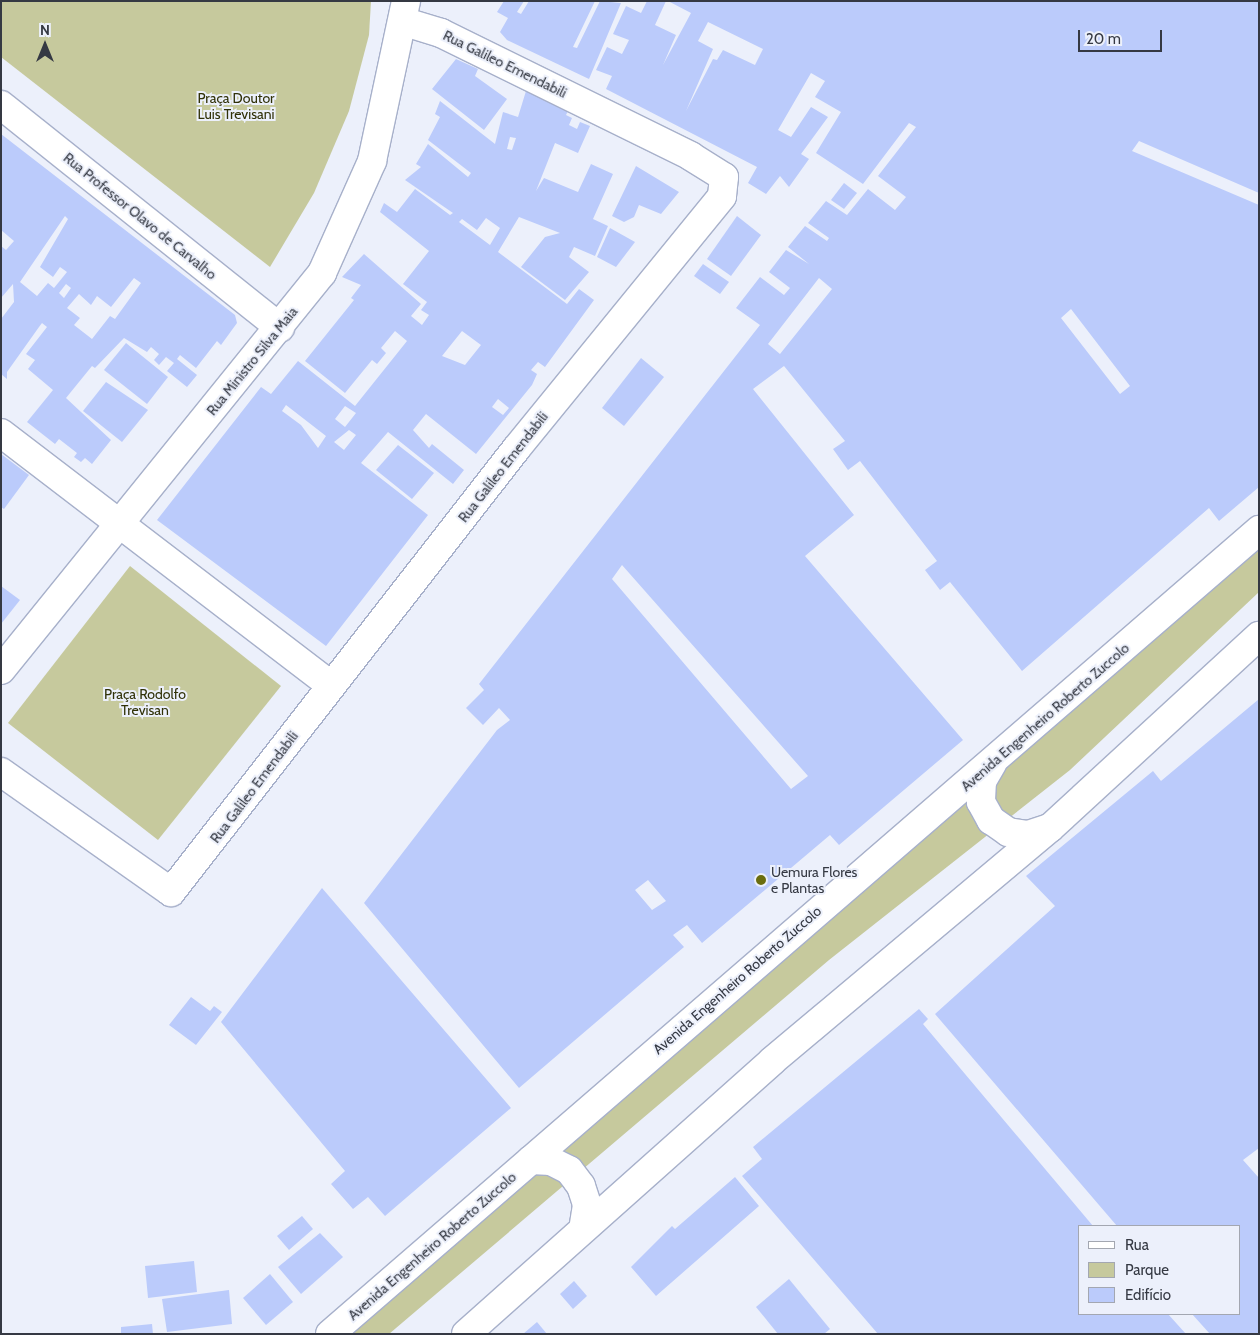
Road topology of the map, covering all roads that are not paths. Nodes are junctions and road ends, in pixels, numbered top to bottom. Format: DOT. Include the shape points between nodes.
graph roads {
  1 [pos="406,11"];
  2 [pos="1,105"];
  3 [pos="280,328"];
  4 [pos="1,433"];
  5 [pos="118,524"];
  6 [pos="1259,530"];
  7 [pos="1259,636"];
  8 [pos="1,670"];
  9 [pos="331,685"];
  10 [pos="992,764"];
  11 [pos="10,779"];
  12 [pos="1050,828"];
  13 [pos="531,1160"];
  14 [pos="584,1225"];
  15 [pos="330,1334"];
  16 [pos="466,1334"];
  1 -- 3 [label="street, Rua Ministro Silva Maia" via="372,161 322,273"];
  1 -- 9 [label="street, Rua Galileo Emendabili" via="441,33 671,146 724,177 725,187 722,196"];
  2 -- 3 [label="street, Rua Professor Olavo de Carvalho"];
  3 -- 5 [label="street, Rua Ministro Silva Maia"];
  4 -- 5 [label="street"];
  5 -- 8 [label="street, Rua Ministro Silva Maia"];
  5 -- 9 [label="street"];
  6 -- 10 [label="street, Avenida Engenheiro Roberto Zuccolo"];
  7 -- 12 [label="street"];
  9 -- 11 [label="street, Rua Galileo Emendabili" via="171,892"];
  10 -- 12 [label="street" via="982,781 982,802 991,820 1008,832 1028,834"];
  10 -- 13 [label="street, Avenida Engenheiro Roberto Zuccolo" via="850,881"];
  12 -- 14 [label="street"];
  13 -- 14 [label="street" via="551,1161 569,1170 581,1186 586,1205"];
  13 -- 15 [label="street, Avenida Engenheiro Roberto Zuccolo"];
  14 -- 16 [label="street"];
}
